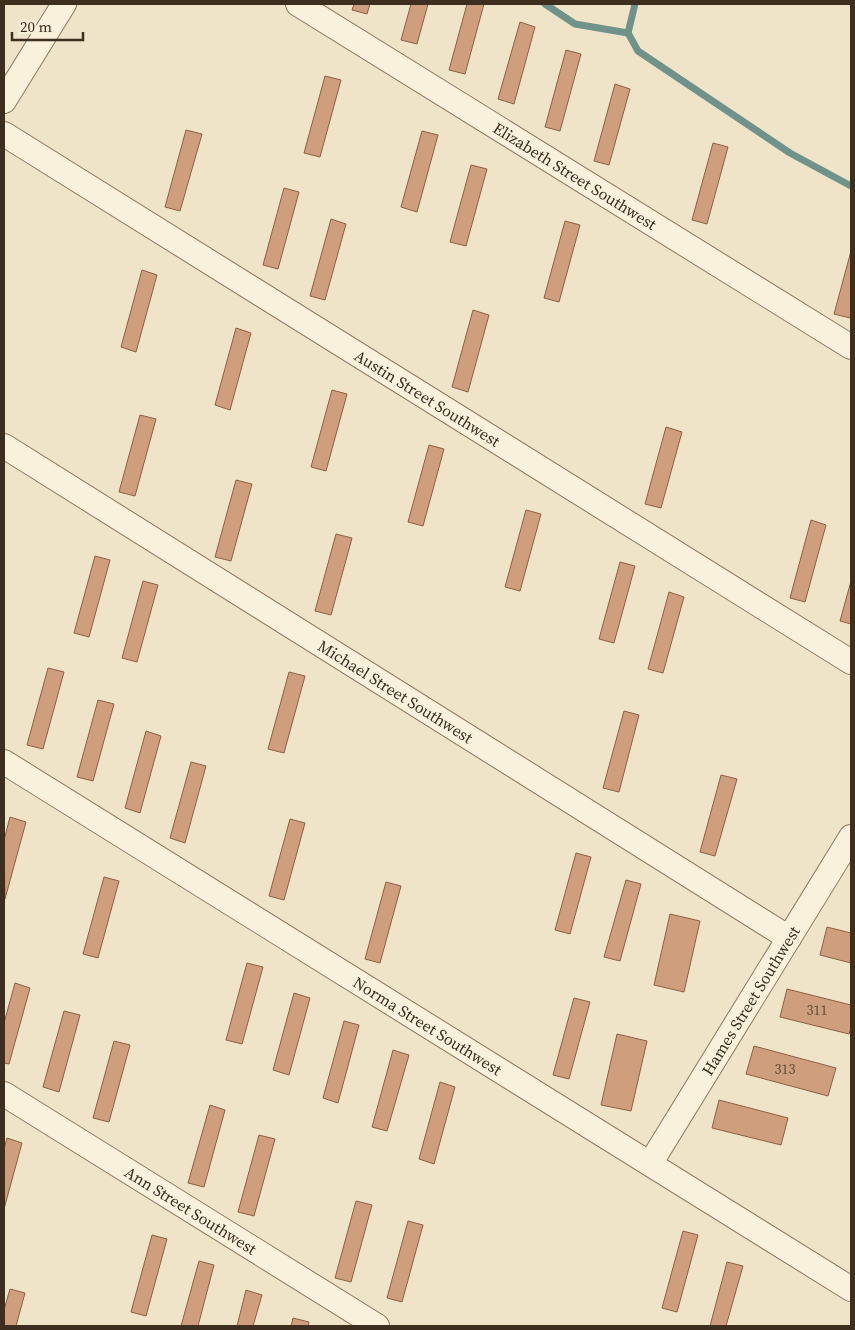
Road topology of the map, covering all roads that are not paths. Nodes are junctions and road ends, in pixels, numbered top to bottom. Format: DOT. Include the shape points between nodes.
graph roads {
  1 [pos="64,4"];
  2 [pos="298,4"];
  3 [pos="4,101"];
  4 [pos="4,134"];
  5 [pos="851,347"];
  6 [pos="4,446"];
  7 [pos="851,662"];
  8 [pos="4,762"];
  9 [pos="851,837"];
  10 [pos="789,938"];
  11 [pos="4,1094"];
  12 [pos="650,1164"];
  13 [pos="851,1289"];
  14 [pos="377,1326"];
  1 -- 3 [label="street"];
  2 -- 5 [label="street, Elizabeth Street Southwest"];
  4 -- 7 [label="street, Austin Street Southwest"];
  6 -- 10 [label="street, Michael Street Southwest"];
  8 -- 12 [label="street, Norma Street Southwest"];
  9 -- 10 [label="street, Hames Street Southwest"];
  10 -- 12 [label="street, Hames Street Southwest"];
  11 -- 14 [label="street, Ann Street Southwest"];
  12 -- 13 [label="street, Norma Street Southwest"];
}
